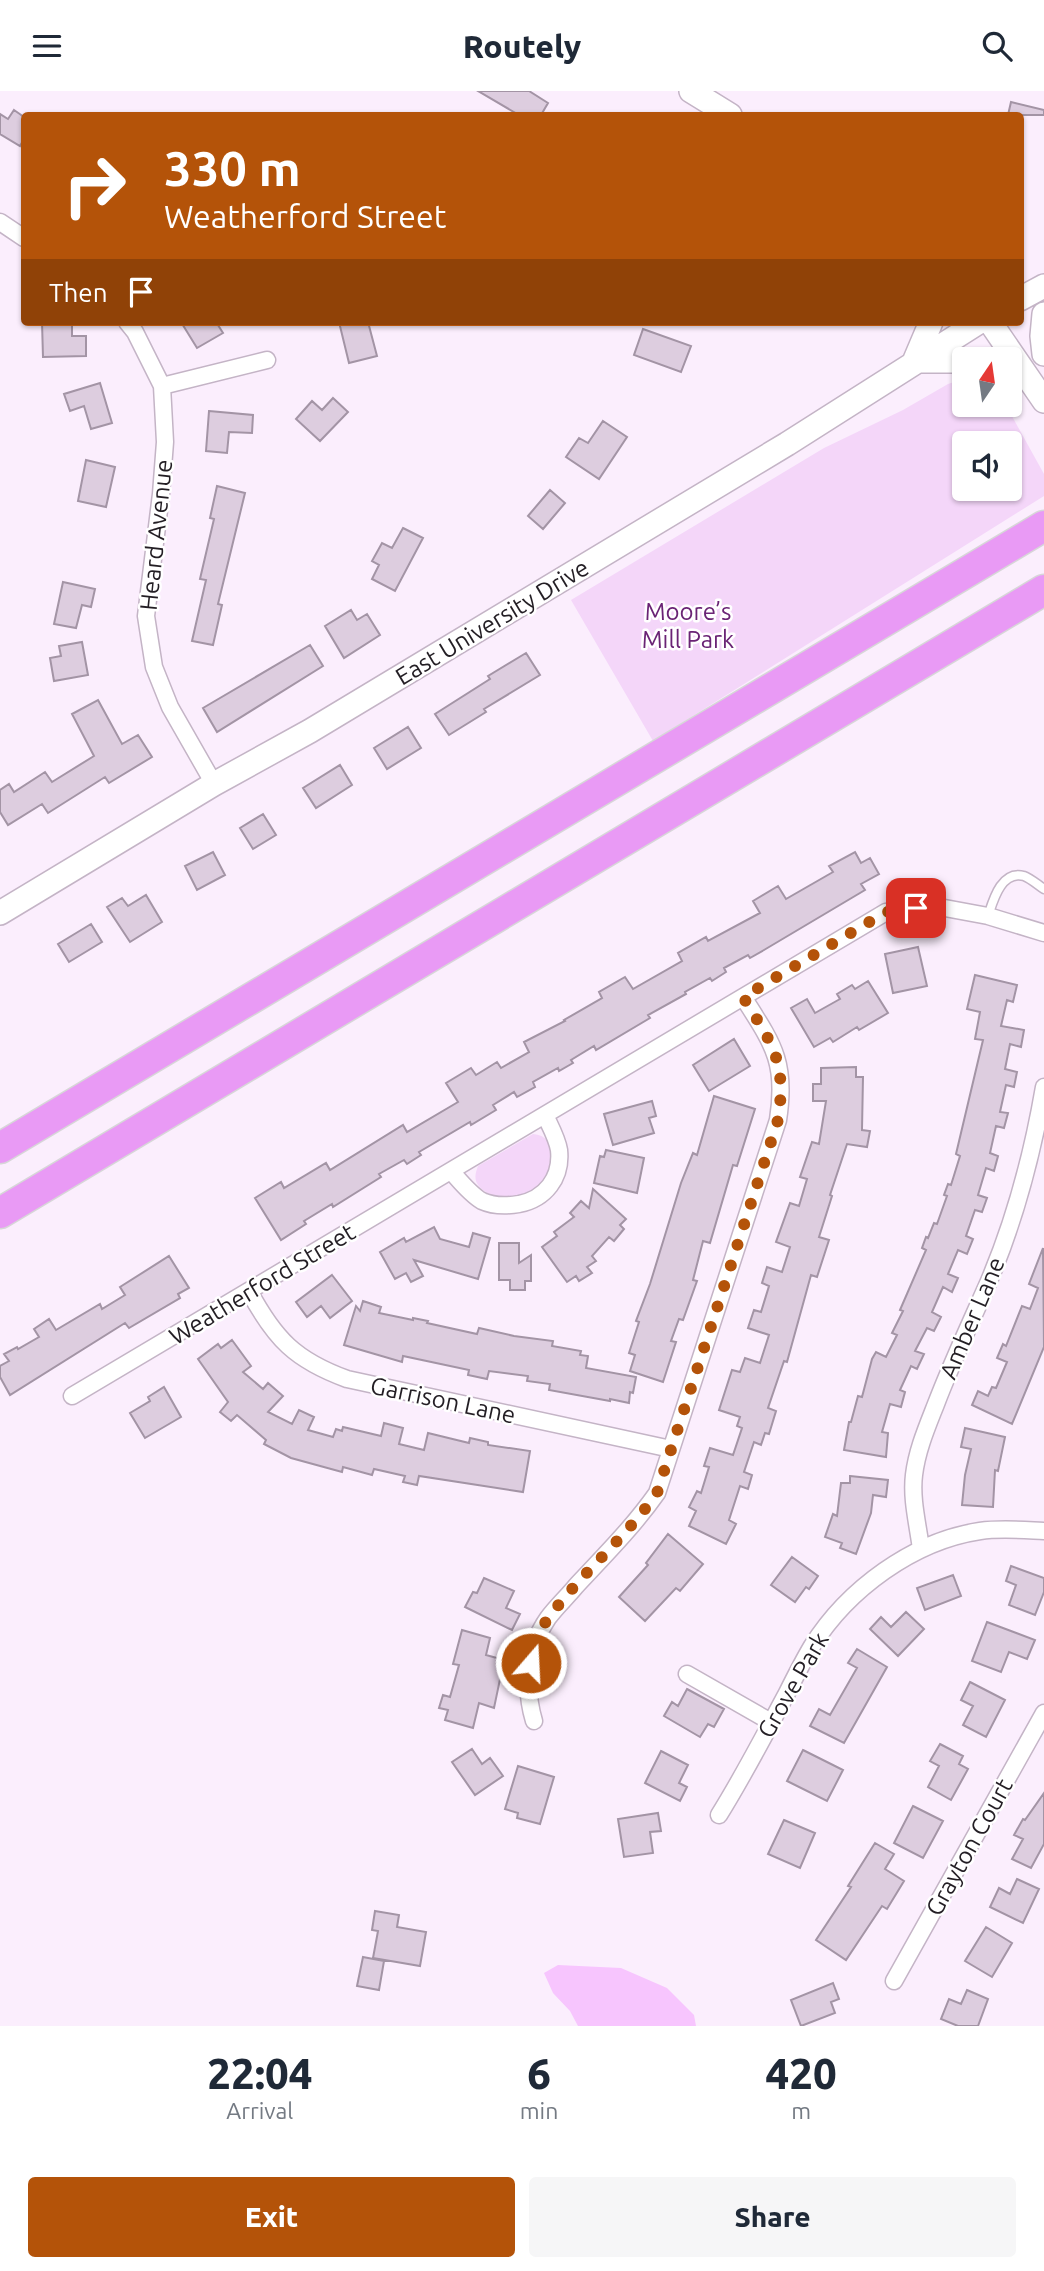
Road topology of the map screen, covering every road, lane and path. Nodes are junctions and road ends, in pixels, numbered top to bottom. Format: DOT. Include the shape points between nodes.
graph roads {
  1 [pos="691,91"];
  2 [pos="725,112"];
  3 [pos="0,222"];
  4 [pos="21,236"];
  5 [pos="1044,286"];
  6 [pos="1024,297"];
  7 [pos="1044,314"];
  8 [pos="130,326"];
  9 [pos="929,326"];
  10 [pos="972,326"];
  11 [pos="993,326"];
  12 [pos="1044,353"];
  13 [pos="267,360"];
  14 [pos="952,361"];
  15 [pos="914,362"];
  16 [pos="1022,382"];
  17 [pos="162,387"];
  18 [pos="1038,392"];
  19 [pos="1044,526"];
  20 [pos="1044,590"];
  21 [pos="214,784"];
  22 [pos="1044,888"];
  23 [pos="0,913"];
  24 [pos="988,916"];
  25 [pos="1044,933"];
  26 [pos="743,997"];
  27 [pos="1044,1087"];
  28 [pos="545,1115"];
  29 [pos="0,1148"];
  30 [pos="451,1171"];
  31 [pos="0,1213"];
  32 [pos="249,1291"];
  33 [pos="72,1396"];
  34 [pos="671,1449"];
  35 [pos="1044,1531"];
  36 [pos="921,1549"];
  37 [pos="687,1674"];
  38 [pos="1044,1713"];
  39 [pos="534,1721"];
  40 [pos="771,1722"];
  41 [pos="719,1815"];
  42 [pos="894,1981"];
  1 -- 2 [label="main road"];
  3 -- 4 [label="street"];
  5 -- 6 [label="main road"];
  7 -- 12 [label="main road"];
  8 -- 17 [label="street, Heard Avenue"];
  9 -- 15 [label="main road"];
  10 -- 15 [label="main road, East University Drive"];
  11 -- 18 [label="main road"];
  13 -- 17 [label="street"];
  14 -- 15 [label="main road"];
  15 -- 21 [label="main road, East University Drive" via="565,578"];
  16 -- 18 [label="main road"];
  17 -- 21 [label="street, Heard Avenue" via="165,442 146,616 154,667 170,708"];
  19 -- 29 [label="highway"];
  20 -- 31 [label="highway"];
  21 -- 23 [label="main road, East University Drive"];
  22 -- 24 [label="lane" via="1015,876 998,890"];
  24 -- 25 [label="street, Weatherford Street"];
  24 -- 26 [label="street, Weatherford Street" via="934,906 886,912"];
  26 -- 28 [label="street, Weatherford Street"];
  26 -- 34 [label="street" via="775,1050 782,1097"];
  27 -- 36 [label="street, Amber Lane" via="1013,1212 922,1440 913,1492"];
  28 -- 30 [label="street, Weatherford Street"];
  28 -- 30 [label="street" via="559,1150 558,1165 553,1185 539,1198 501,1206 481,1201"];
  30 -- 32 [label="street, Weatherford Street"];
  32 -- 33 [label="street, Weatherford Street"];
  32 -- 34 [label="street, Garrison Lane" via="283,1342 305,1360 347,1379"];
  34 -- 39 [label="street" via="657,1493 641,1515 547,1619 527,1679"];
  35 -- 36 [label="street, Grove Park" via="977,1531"];
  36 -- 40 [label="street, Grove Park" via="869,1581 832,1618"];
  37 -- 40 [label="street"];
  38 -- 42 [label="street, Grayton Court"];
  40 -- 41 [label="street, Grove Park"];
}
